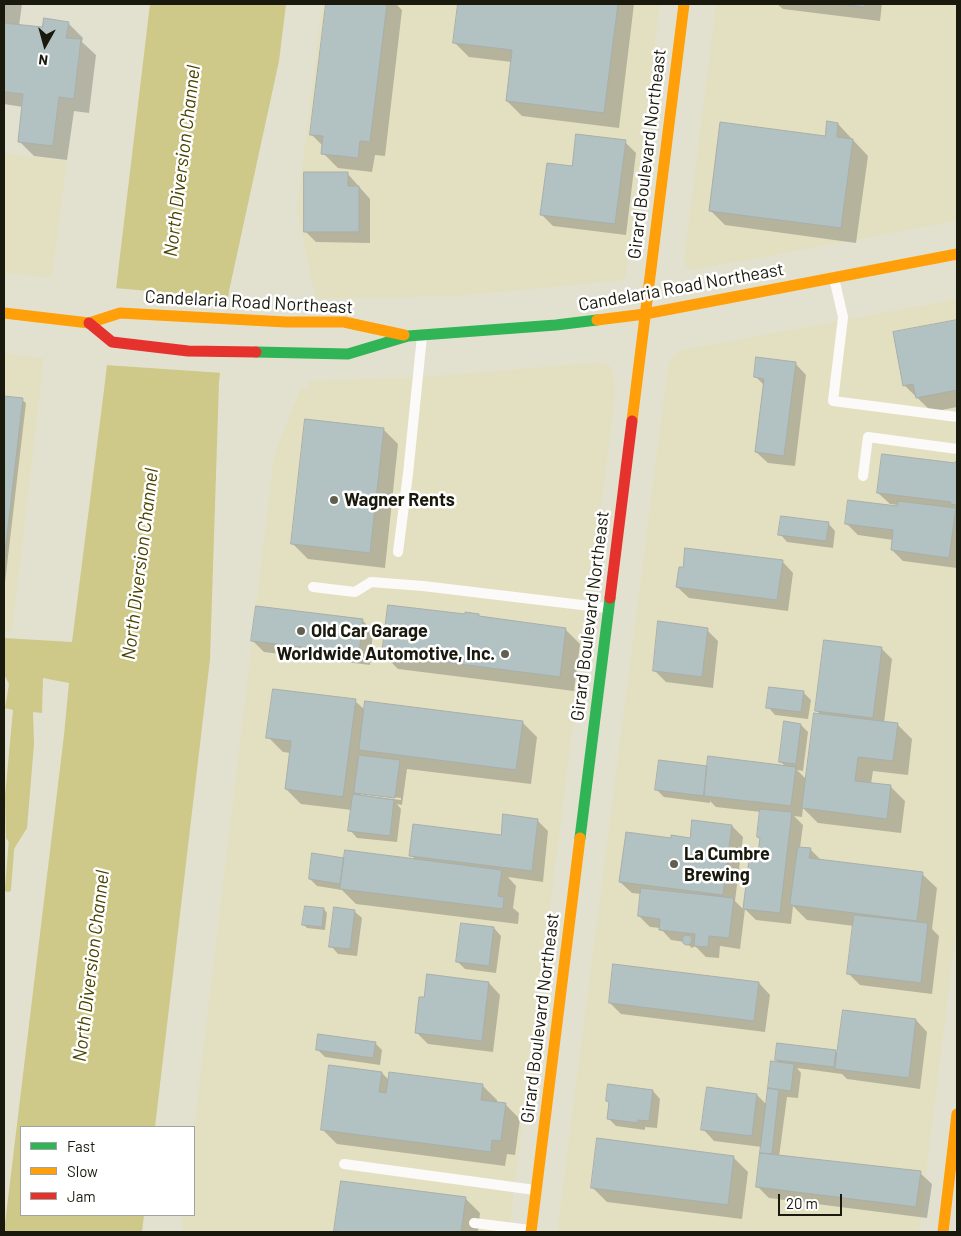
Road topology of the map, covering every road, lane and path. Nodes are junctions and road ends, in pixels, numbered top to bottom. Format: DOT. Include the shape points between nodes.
graph roads {
  1 [pos="684,4"];
  2 [pos="957,254"];
  3 [pos="834,278"];
  4 [pos="4,313"];
  5 [pos="645,314"];
  6 [pos="89,323"];
  7 [pos="408,336"];
  8 [pos="422,336"];
  9 [pos="957,417"];
  10 [pos="957,449"];
  11 [pos="863,476"];
  12 [pos="398,552"];
  13 [pos="313,587"];
  14 [pos="608,608"];
  15 [pos="957,1114"];
  16 [pos="344,1164"];
  17 [pos="536,1190"];
  18 [pos="474,1223"];
  19 [pos="531,1231"];
  20 [pos="943,1232"];
  1 -- 5 [label="street, Girard Boulevard Northeast"];
  2 -- 3 [label="street, Candelaria Road Northeast"];
  3 -- 5 [label="street, Candelaria Road Northeast"];
  3 -- 9 [label="lane" via="843,317 833,401"];
  4 -- 6 [label="street, Candelaria Road Northeast"];
  5 -- 8 [label="street, Candelaria Road Northeast"];
  5 -- 14 [label="street, Girard Boulevard Northeast"];
  6 -- 7 [label="street, Candelaria Road Northeast" via="120,313 344,322"];
  6 -- 7 [label="street, Candelaria Road Northeast" via="112,342 254,353 348,354"];
  7 -- 8 [label="street, Candelaria Road Northeast"];
  8 -- 12 [label="lane"];
  10 -- 11 [label="lane" via="868,437"];
  13 -- 14 [label="lane" via="355,592 371,582"];
  14 -- 17 [label="street, Girard Boulevard Northeast"];
  15 -- 20 [label="street"];
  16 -- 17 [label="lane"];
  17 -- 19 [label="street, Girard Boulevard Northeast"];
  18 -- 19 [label="lane"];
}
